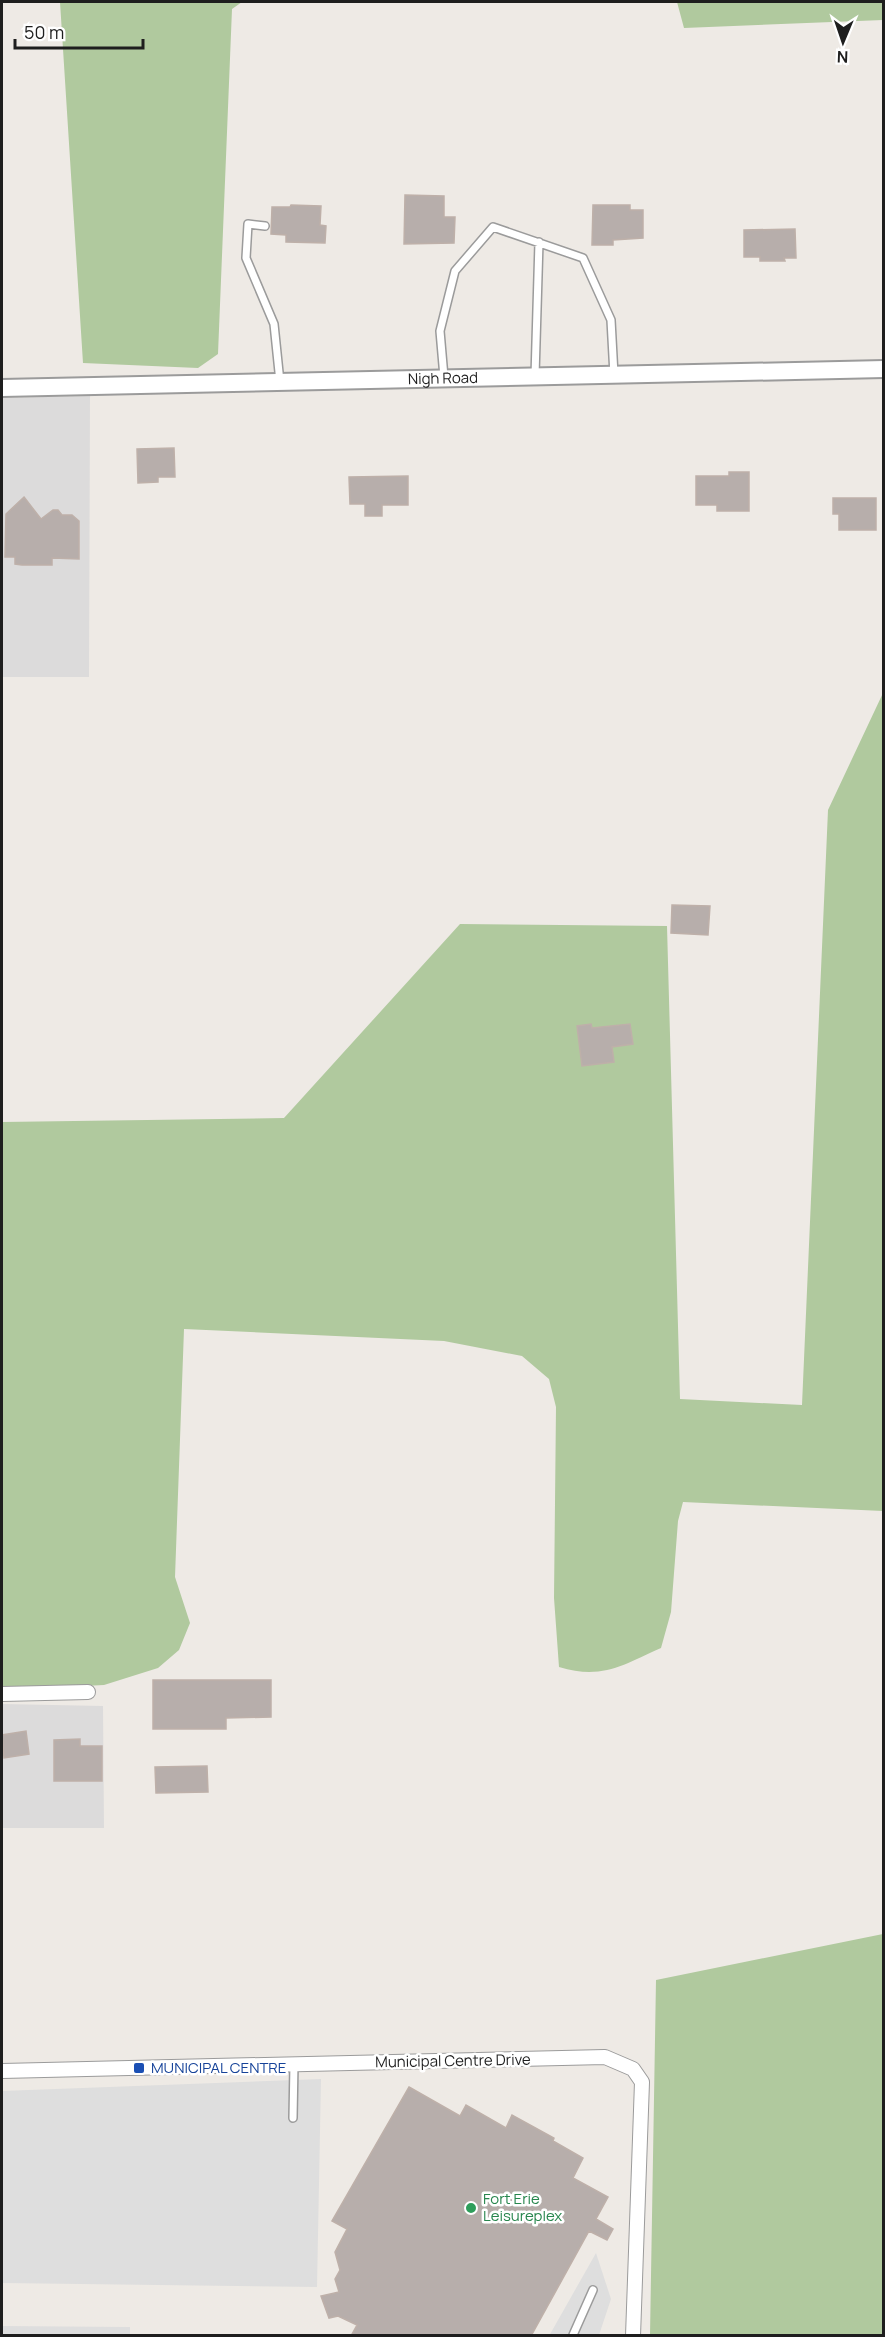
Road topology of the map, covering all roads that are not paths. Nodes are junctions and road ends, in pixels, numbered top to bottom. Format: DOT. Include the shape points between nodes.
graph roads {
  1 [pos="265,226"];
  2 [pos="539,242"];
  3 [pos="884,369"];
  4 [pos="614,375"];
  5 [pos="536,376"];
  6 [pos="444,379"];
  7 [pos="280,382"];
  8 [pos="2,388"];
  9 [pos="88,1692"];
  10 [pos="2,1694"];
  11 [pos="294,2064"];
  12 [pos="2,2071"];
  13 [pos="293,2118"];
  14 [pos="593,2290"];
  15 [pos="573,2335"];
  16 [pos="633,2336"];
  1 -- 7 [label="lane" via="248,224 246,258 274,324"];
  2 -- 4 [label="lane" via="583,258 611,320"];
  2 -- 5 [label="lane"];
  2 -- 6 [label="lane" via="493,227 455,271 440,331"];
  3 -- 4 [label="street, Nigh Road"];
  4 -- 5 [label="street, Nigh Road"];
  5 -- 6 [label="street, Nigh Road"];
  6 -- 7 [label="street, Nigh Road"];
  7 -- 8 [label="street, Nigh Road"];
  9 -- 10 [label="street"];
  11 -- 12 [label="street, Municipal Centre Drive"];
  11 -- 13 [label="lane"];
  11 -- 16 [label="street, Municipal Centre Drive" via="605,2057 633,2069 642,2082"];
  14 -- 15 [label="lane"];
}
